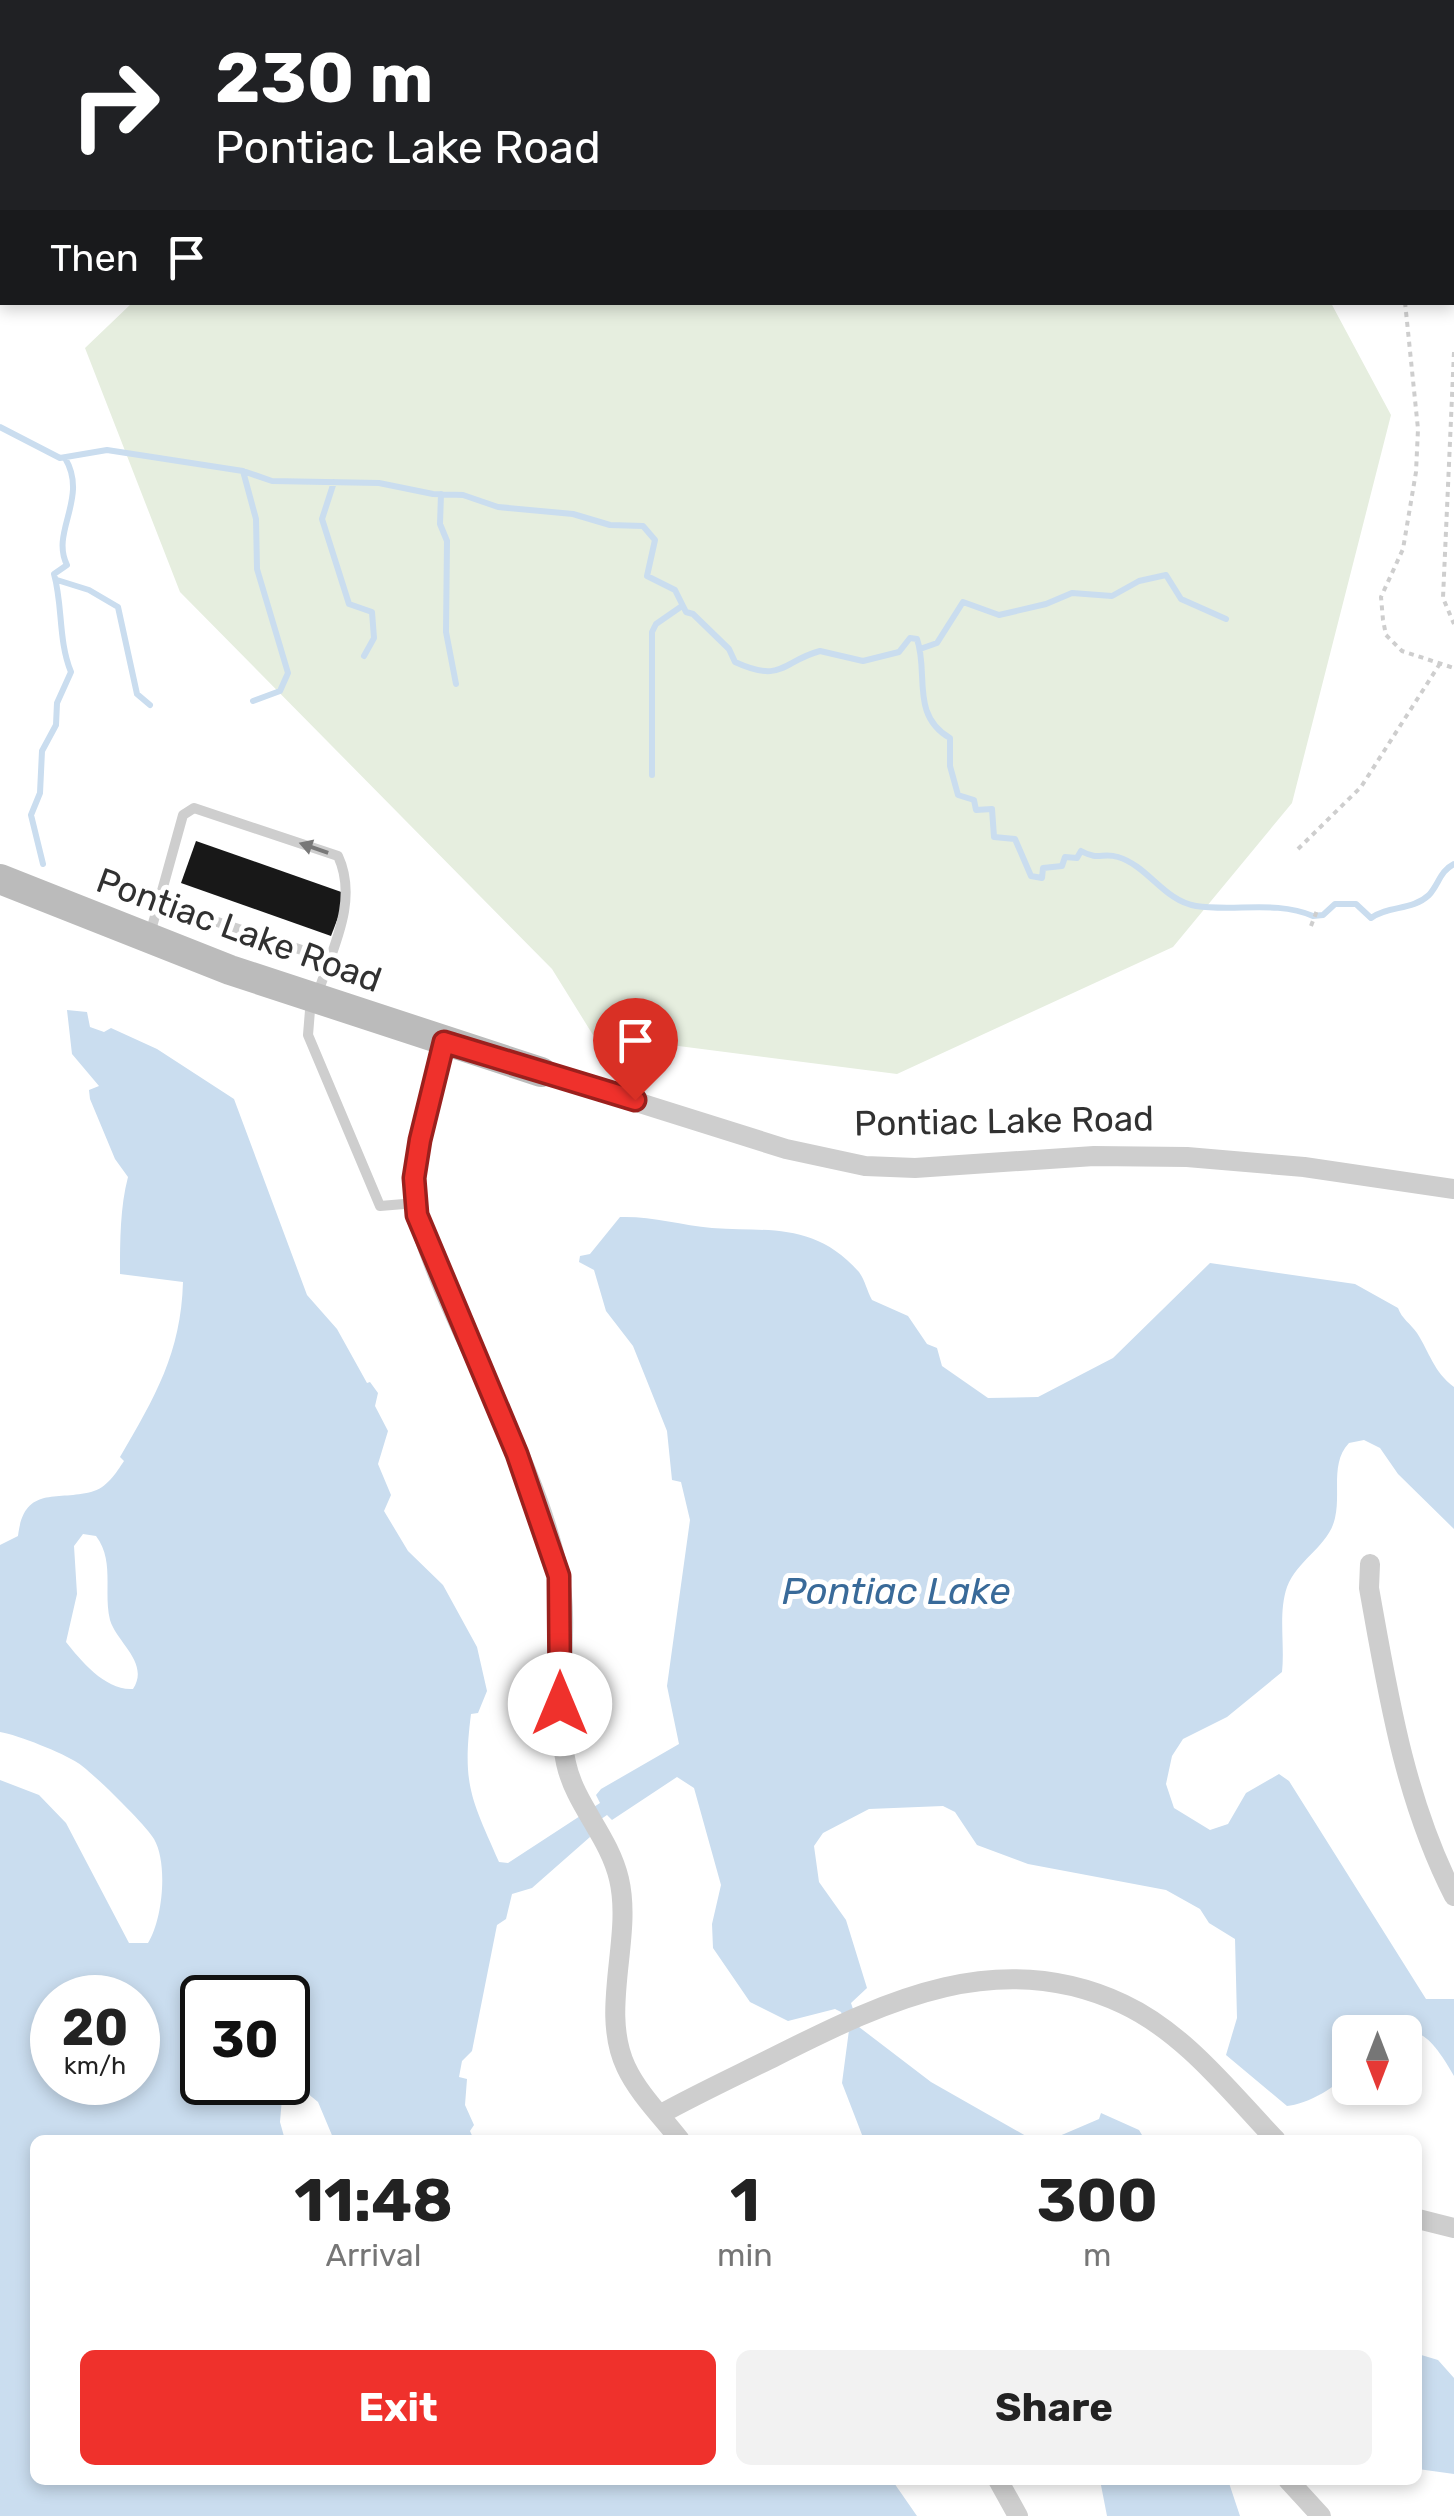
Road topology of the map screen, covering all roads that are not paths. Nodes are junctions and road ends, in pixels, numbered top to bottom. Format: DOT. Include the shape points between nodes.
graph roads {
  1 [pos="0,879"];
  2 [pos="160,903"];
  3 [pos="148,940"];
  4 [pos="329,959"];
  5 [pos="314,998"];
  6 [pos="444,1042"];
  7 [pos="540,1072"];
  8 [pos="1454,1189"];
  9 [pos="416,1203"];
  10 [pos="1370,1564"];
  11 [pos="1454,1896"];
  12 [pos="660,2114"];
  13 [pos="676,2135"];
  14 [pos="1271,2135"];
  15 [pos="1422,2220"];
  16 [pos="1454,2228"];
  17 [pos="1001,2485"];
  18 [pos="1293,2485"];
  19 [pos="1018,2516"];
  20 [pos="1321,2516"];
  1 -- 3 [label="street, Pontiac Lake Road"];
  2 -- 3 [label="lane"];
  2 -- 4 [label="lane"];
  4 -- 2 [label="lane, one-way" via="346,906 348,876 338,856 194,808 183,814"];
  3 -- 5 [label="street, Pontiac Lake Road"];
  4 -- 5 [label="lane"];
  5 -- 6 [label="street, Pontiac Lake Road"];
  5 -- 9 [label="lane" via="308,1034 380,1206"];
  6 -- 7 [label="street, Pontiac Lake Road"];
  6 -- 9 [label="street" via="420,1140"];
  7 -- 8 [label="street, Pontiac Lake Road" via="865,1166 1187,1157"];
  9 -- 12 [label="street" via="424,1240 517,1454 559,1576 562,1736 578,1796 604,1836 620,1882 618,2042 626,2068"];
  10 -- 11 [label="street" via="1396,1735 1418,1814"];
  12 -- 13 [label="street"];
  12 -- 14 [label="street" via="836,2024 929,1988 1036,1980 1124,2004 1168,2032"];
  15 -- 16 [label="street"];
  17 -- 19 [label="street"];
  18 -- 20 [label="street"];
}
